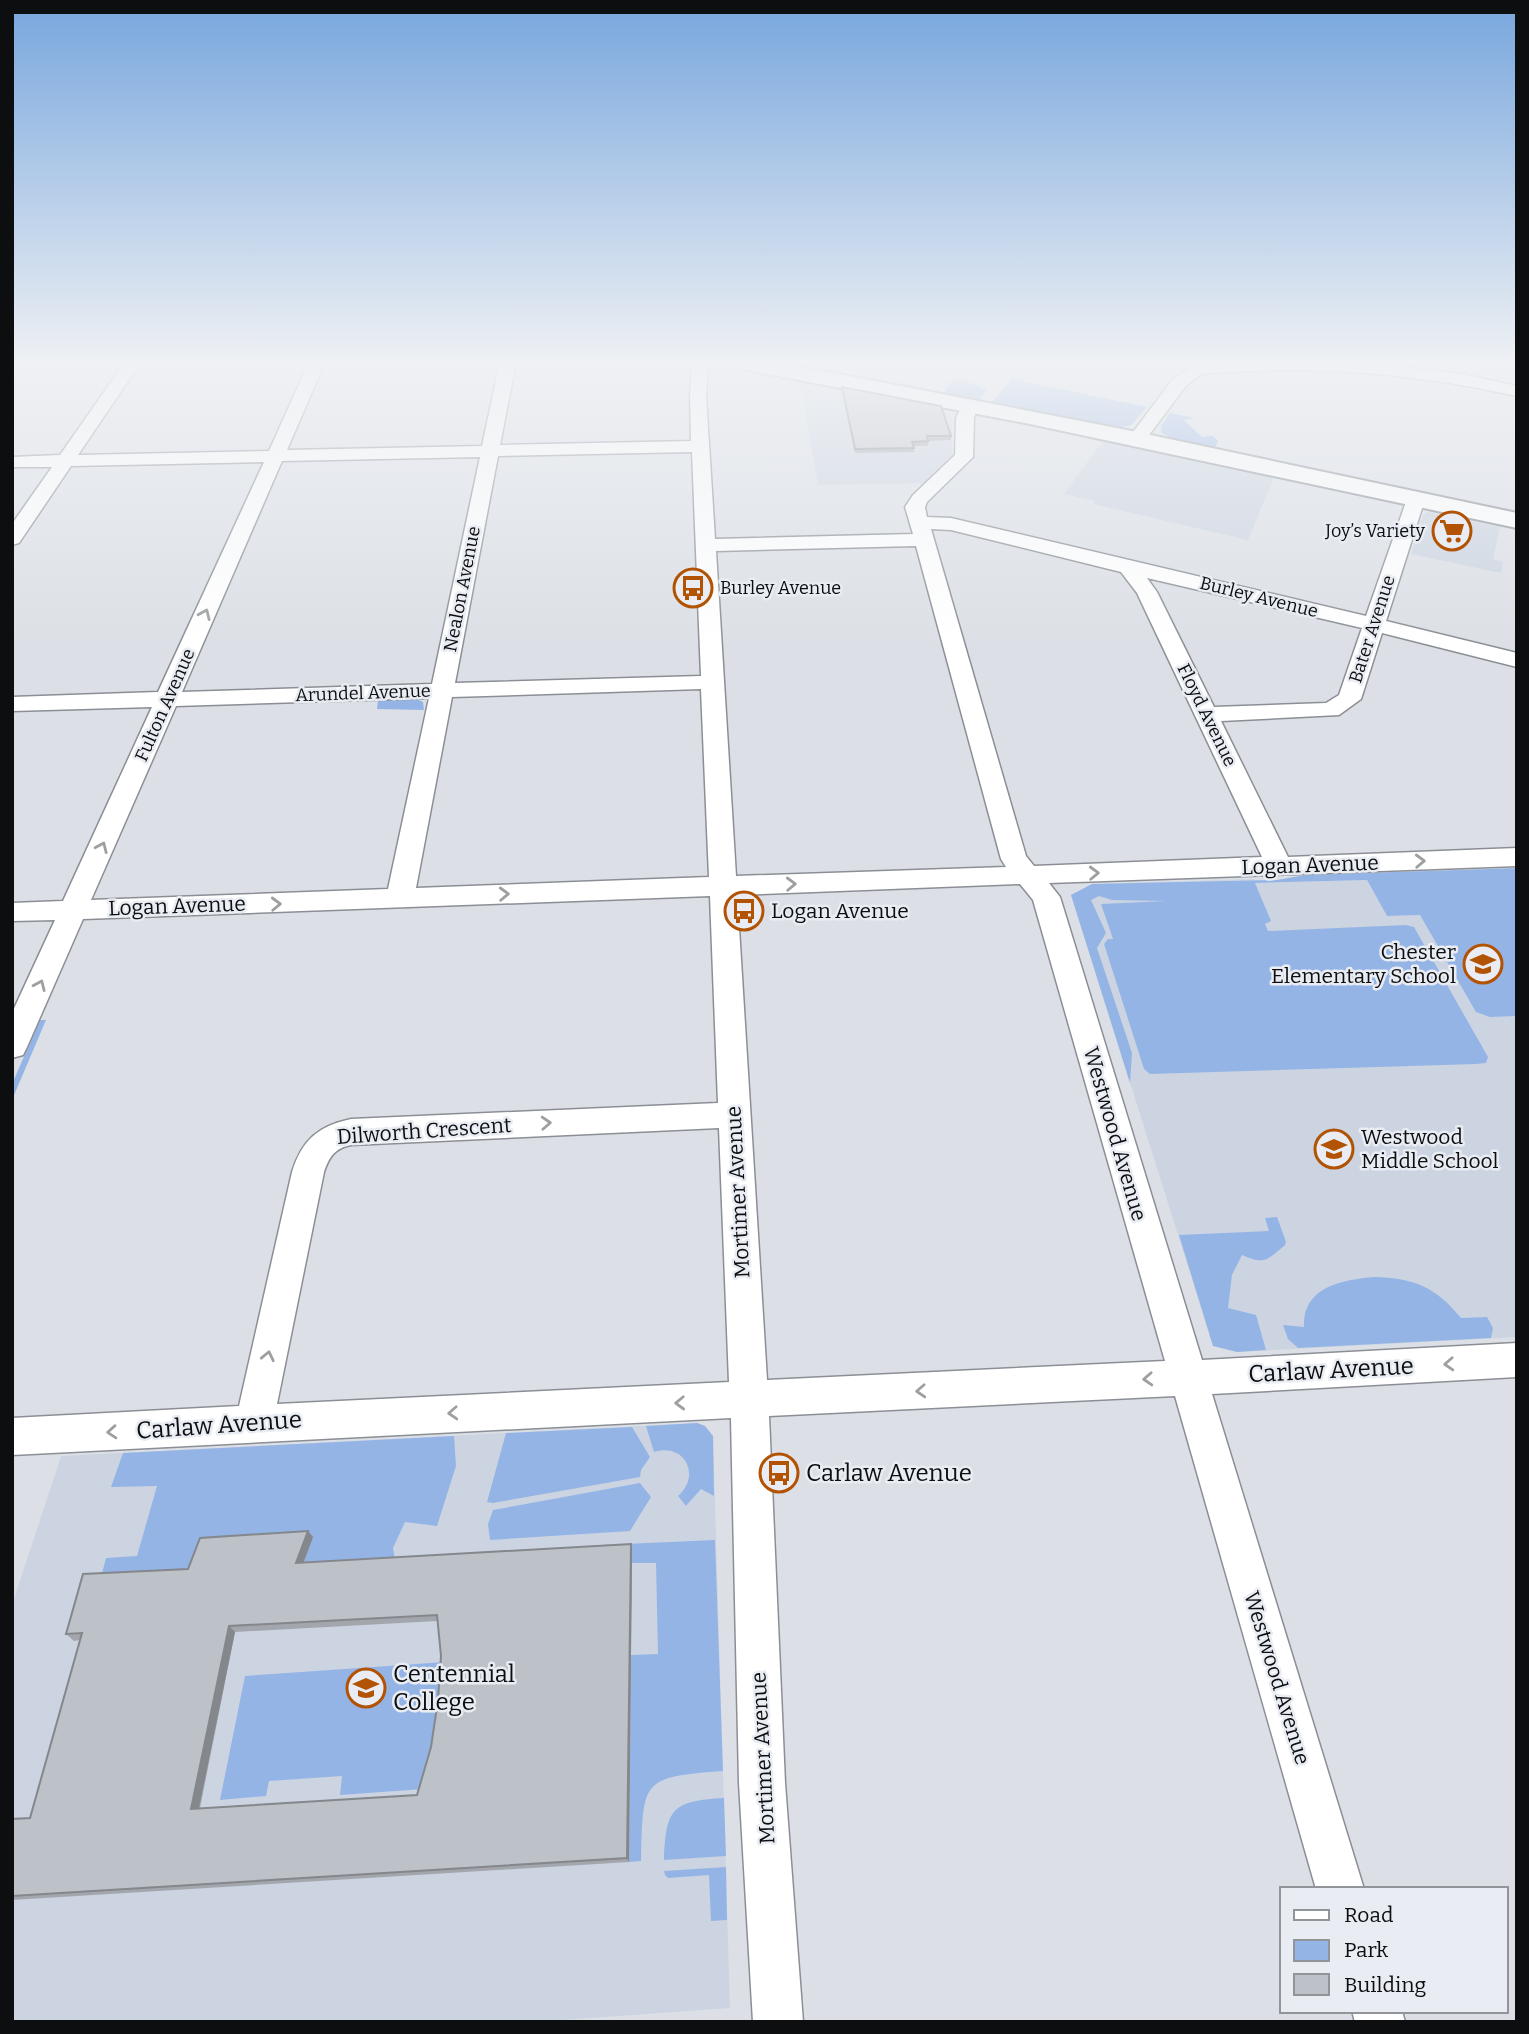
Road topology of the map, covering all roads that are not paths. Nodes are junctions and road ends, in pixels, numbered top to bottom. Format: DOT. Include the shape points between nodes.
graph roads {
  1 [pos="68,457"];
  2 [pos="194,457"];
  3 [pos="273,457"];
  4 [pos="488,457"];
  5 [pos="702,457"];
  6 [pos="964,457"];
  7 [pos="1220,457"];
  8 [pos="66,460"];
  9 [pos="12,462"];
  10 [pos="1416,499"];
  11 [pos="1517,521"];
  12 [pos="922,531"];
  13 [pos="12,539"];
  14 [pos="706,545"];
  15 [pos="1128,568"];
  16 [pos="1374,625"];
  17 [pos="1517,660"];
  18 [pos="713,682"];
  19 [pos="441,691"];
  20 [pos="167,699"];
  21 [pos="12,704"];
  22 [pos="1206,714"];
  23 [pos="1517,857"];
  24 [pos="1279,866"];
  25 [pos="1026,876"];
  26 [pos="723,886"];
  27 [pos="400,898"];
  28 [pos="74,909"];
  29 [pos="12,912"];
  30 [pos="12,1047"];
  31 [pos="734,1115"];
  32 [pos="1517,1360"];
  33 [pos="1187,1377"];
  34 [pos="749,1401"];
  35 [pos="254,1422"];
  36 [pos="12,1437"];
  37 [pos="1339,1887"];
  38 [pos="778,2022"];
  1 -- 8 [label="street"];
  2 -- 8 [label="street"];
  20 -- 3 [label="street, Fulton Avenue, one-way"];
  4 -- 19 [label="street, Nealon Avenue"];
  5 -- 14 [label="street, Mortimer Avenue"];
  6 -- 12 [label="street" via="916,504"];
  7 -- 10 [label="main road"];
  8 -- 9 [label="street"];
  8 -- 13 [label="street"];
  10 -- 11 [label="main road"];
  10 -- 16 [label="street, Bater Avenue"];
  12 -- 14 [label="street, Burley Avenue"];
  12 -- 15 [label="street, Burley Avenue" via="951,524"];
  12 -- 25 [label="street, Westwood Avenue" via="1014,859"];
  14 -- 18 [label="street, Mortimer Avenue"];
  15 -- 16 [label="street, Burley Avenue"];
  15 -- 22 [label="street, Floyd Avenue" via="1147,592"];
  16 -- 17 [label="street, Burley Avenue"];
  16 -- 22 [label="street, Bater Avenue" via="1349,699 1342,706 1318,711"];
  18 -- 19 [label="street, Arundel Avenue"];
  18 -- 26 [label="street, Mortimer Avenue"];
  19 -- 20 [label="street, Arundel Avenue"];
  19 -- 27 [label="street, Nealon Avenue"];
  20 -- 21 [label="street, Arundel Avenue"];
  28 -- 20 [label="street, Fulton Avenue, one-way"];
  22 -- 24 [label="street, Floyd Avenue"];
  24 -- 23 [label="street, Logan Avenue, one-way"];
  25 -- 24 [label="street, Logan Avenue, one-way"];
  26 -- 25 [label="street, Logan Avenue, one-way"];
  25 -- 33 [label="street, Westwood Avenue" via="1045,897"];
  27 -- 26 [label="street, Logan Avenue, one-way"];
  26 -- 31 [label="street, Mortimer Avenue"];
  28 -- 27 [label="street, Logan Avenue, one-way"];
  28 -- 29 [label="street, Logan Avenue"];
  30 -- 28 [label="street, Fulton Avenue, one-way"];
  31 -- 34 [label="street, Mortimer Avenue"];
  35 -- 31 [label="street, Dilworth Crescent, one-way" via="308,1172 319,1144 351,1132"];
  32 -- 33 [label="street, Carlaw Avenue, one-way"];
  33 -- 34 [label="street, Carlaw Avenue, one-way"];
  33 -- 37 [label="street, Westwood Avenue"];
  34 -- 35 [label="street, Carlaw Avenue, one-way"];
  34 -- 38 [label="street, Mortimer Avenue" via="762,1783"];
  35 -- 36 [label="street, Carlaw Avenue, one-way"];
}
